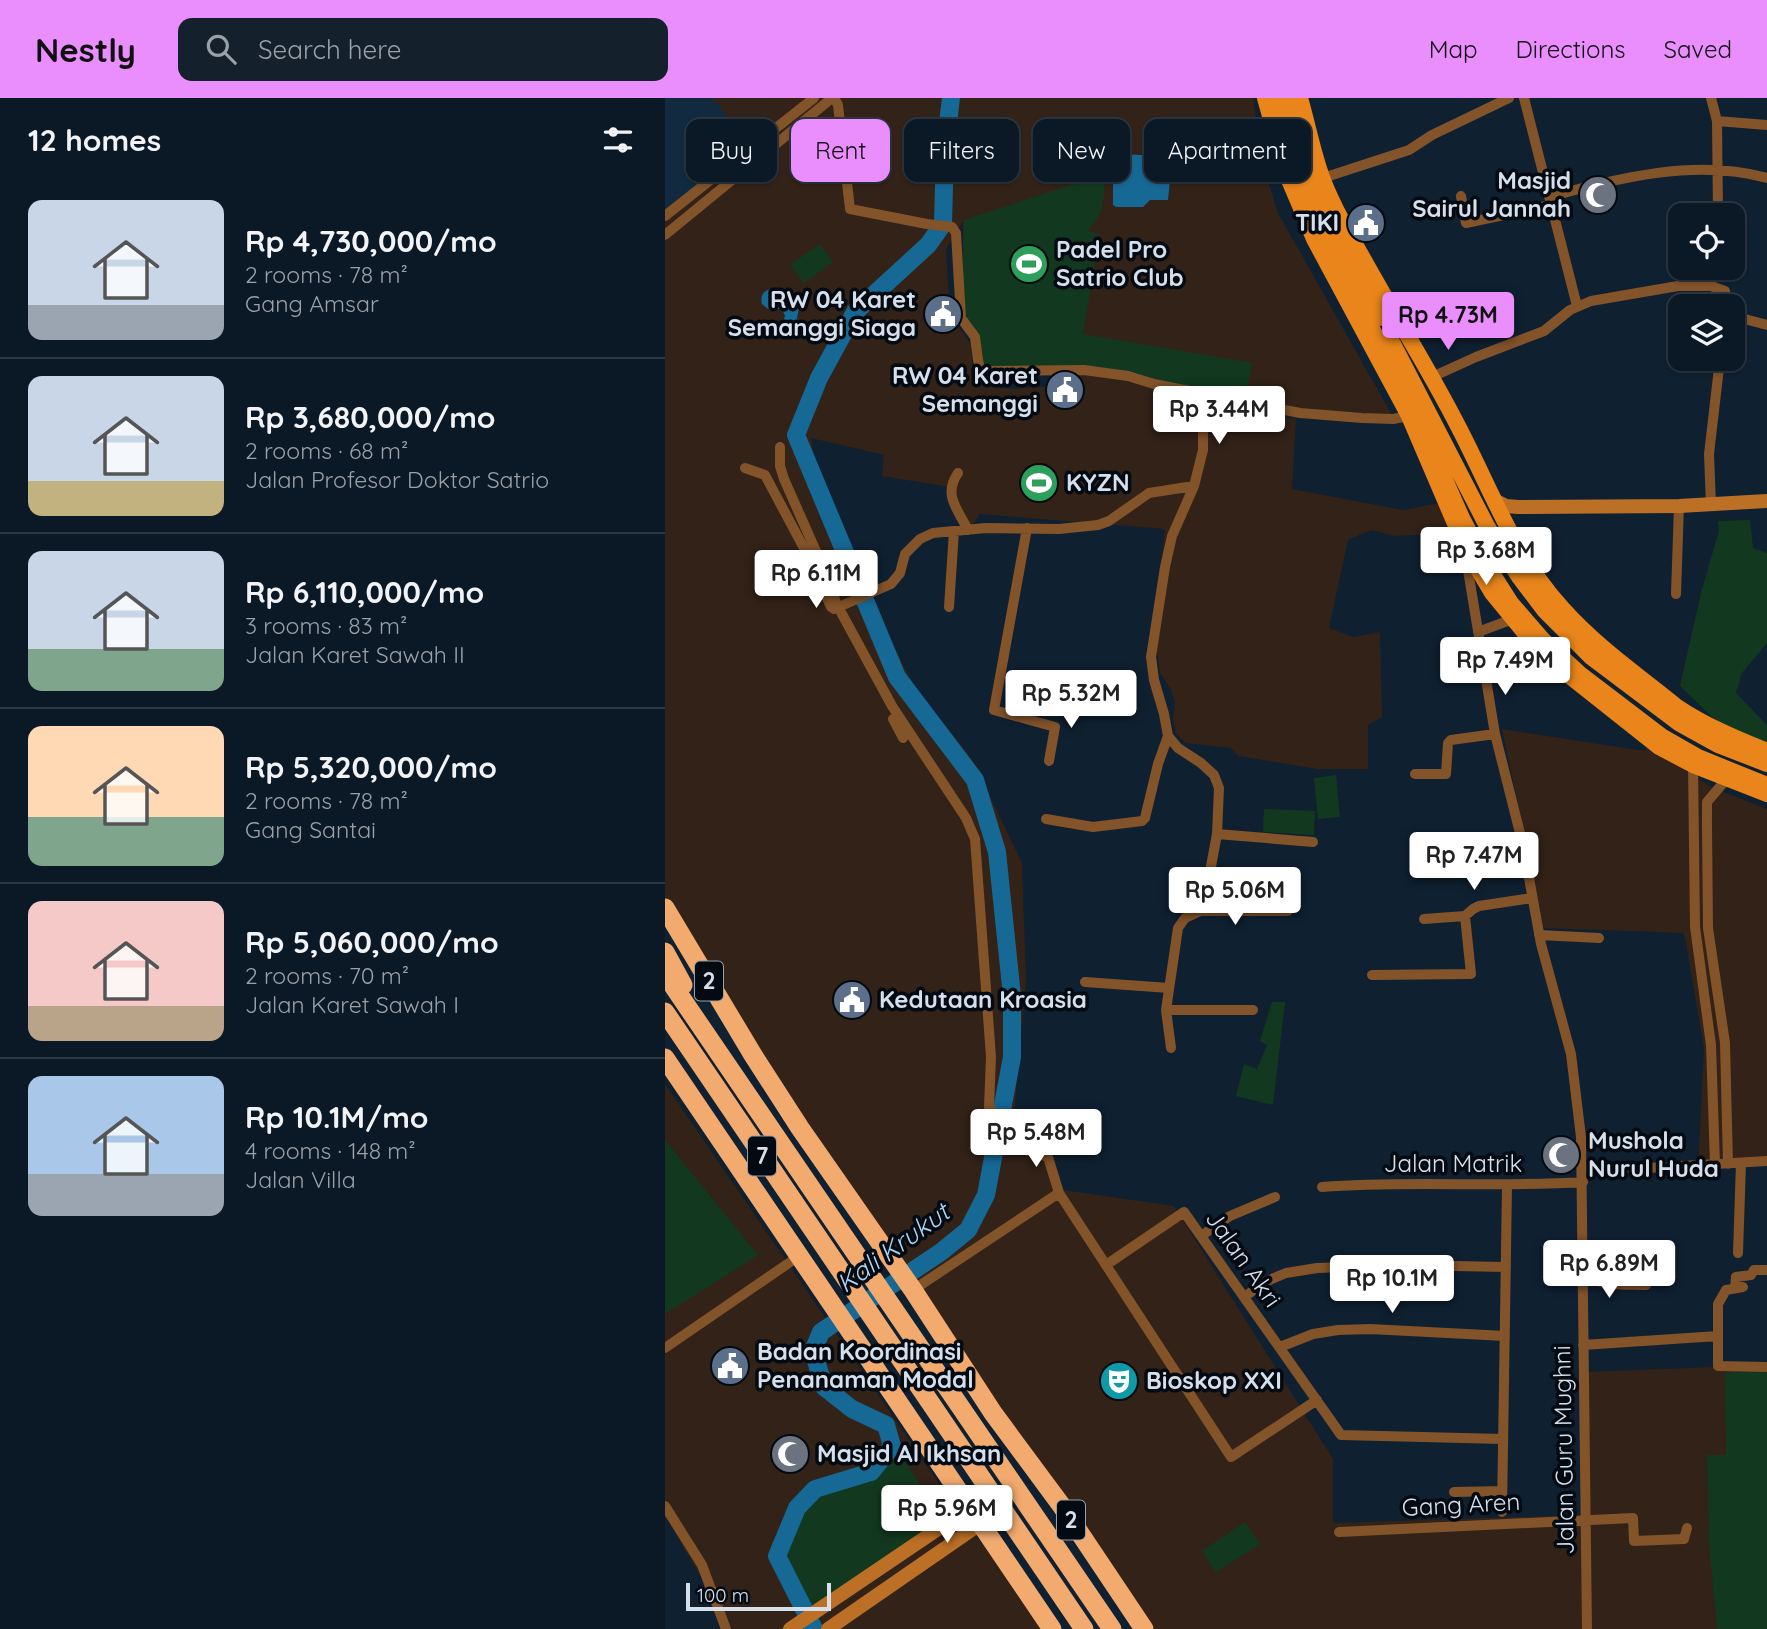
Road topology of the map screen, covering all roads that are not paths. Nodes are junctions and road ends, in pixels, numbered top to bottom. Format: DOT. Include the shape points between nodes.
graph roads {
  1 [pos="814,98"];
  2 [pos="1265,98"];
  3 [pos="1277,98"];
  4 [pos="1289,98"];
  5 [pos="1300,98"];
  6 [pos="1509,98"];
  7 [pos="1524,98"];
  8 [pos="1711,98"];
  9 [pos="837,100"];
  10 [pos="1271,119"];
  11 [pos="1717,121"];
  12 [pos="1767,125"];
  13 [pos="777,126"];
  14 [pos="1312,139"];
  15 [pos="777,143"];
  16 [pos="1719,169"];
  17 [pos="1767,177"];
  18 [pos="1323,178"];
  19 [pos="708,182"];
  20 [pos="730,182"];
  21 [pos="1290,182"];
  22 [pos="1294,193"];
  23 [pos="1461,196"];
  24 [pos="1550,201"];
  25 [pos="1718,203"];
  26 [pos="665,216"];
  27 [pos="665,235"];
  28 [pos="1712,280"];
  29 [pos="1711,286"];
  30 [pos="1726,294"];
  31 [pos="1577,306"];
  32 [pos="1745,319"];
  33 [pos="1767,325"];
  34 [pos="1719,371"];
  35 [pos="1432,377"];
  36 [pos="1216,397"];
  37 [pos="1409,416"];
  38 [pos="780,447"];
  39 [pos="745,468"];
  40 [pos="958,473"];
  41 [pos="1194,486"];
  42 [pos="1494,500"];
  43 [pos="1767,501"];
  44 [pos="1711,505"];
  45 [pos="1679,506"];
  46 [pos="1525,507"];
  47 [pos="1027,528"];
  48 [pos="968,530"];
  49 [pos="954,531"];
  50 [pos="1509,531"];
  51 [pos="1465,547"];
  52 [pos="1676,594"];
  53 [pos="949,607"];
  54 [pos="838,608"];
  55 [pos="1513,619"];
  56 [pos="1585,631"];
  57 [pos="1478,632"];
  58 [pos="1558,669"];
  59 [pos="1495,734"];
  60 [pos="1168,736"];
  61 [pos="903,738"];
  62 [pos="1767,751"];
  63 [pos="1049,761"];
  64 [pos="1767,764"];
  65 [pos="1693,765"];
  66 [pos="1415,774"];
  67 [pos="1733,782"];
  68 [pos="1767,785"];
  69 [pos="1767,794"];
  70 [pos="1693,802"];
  71 [pos="1707,802"];
  72 [pos="1047,819"];
  73 [pos="1217,834"];
  74 [pos="1313,842"];
  75 [pos="1532,898"];
  76 [pos="665,908"];
  77 [pos="1201,911"];
  78 [pos="1287,911"];
  79 [pos="1465,916"];
  80 [pos="1424,919"];
  81 [pos="1539,935"];
  82 [pos="1599,937"];
  83 [pos="665,952"];
  84 [pos="665,974"];
  85 [pos="1371,975"];
  86 [pos="1085,982"];
  87 [pos="1169,988"];
  88 [pos="1166,1010"];
  89 [pos="1253,1010"];
  90 [pos="665,1012"];
  91 [pos="1725,1043"];
  92 [pos="1711,1045"];
  93 [pos="1171,1048"];
  94 [pos="665,1058"];
  95 [pos="730,1069"];
  96 [pos="1713,1115"];
  97 [pos="1727,1115"];
  98 [pos="1767,1161"];
  99 [pos="1741,1163"];
  100 [pos="1728,1164"];
  101 [pos="1715,1165"];
  102 [pos="1583,1168"];
  103 [pos="1583,1182"];
  104 [pos="1507,1186"];
  105 [pos="1322,1187"];
  106 [pos="1059,1193"];
  107 [pos="1275,1197"];
  108 [pos="1201,1236"];
  109 [pos="1738,1253"];
  110 [pos="799,1256"];
  111 [pos="1106,1265"];
  112 [pos="1506,1267"];
  113 [pos="1767,1270"];
  114 [pos="1584,1274"];
  115 [pos="905,1279"];
  116 [pos="1646,1285"];
  117 [pos="1244,1297"];
  118 [pos="1505,1336"];
  119 [pos="1718,1336"];
  120 [pos="1583,1345"];
  121 [pos="1279,1347"];
  122 [pos="665,1348"];
  123 [pos="1767,1367"];
  124 [pos="1320,1405"];
  125 [pos="1503,1438"];
  126 [pos="1502,1491"];
  127 [pos="1454,1492"];
  128 [pos="665,1506"];
  129 [pos="1502,1513"];
  130 [pos="974,1516"];
  131 [pos="1586,1519"];
  132 [pos="1687,1528"];
  133 [pos="1339,1532"];
  134 [pos="905,1553"];
  135 [pos="917,1568"];
  136 [pos="792,1628"];
  137 [pos="829,1628"];
  138 [pos="726,1629"];
  139 [pos="1052,1629"];
  140 [pos="1084,1629"];
  141 [pos="1112,1629"];
  142 [pos="1144,1629"];
  143 [pos="1587,1629"];
  1 -- 13 [label="street"];
  2 -- 10 [label="main road"];
  3 -- 68 [label="main road, bridge" via="1315,217 1401,383 1468,529 1511,603 1579,673 1663,737"];
  4 -- 64 [label="main road, bridge" via="1326,214 1487,526 1518,577 1591,657 1650,703 1718,745"];
  5 -- 14 [label="main road"];
  6 -- 18 [label="street" via="1409,150"];
  7 -- 24 [label="street"];
  8 -- 11 [label="street"];
  9 -- 15 [label="street"];
  9 -- 36 [label="street" via="850,209 953,227 958,238 961,318 975,337 980,368 1084,370"];
  11 -- 12 [label="street"];
  11 -- 16 [label="street"];
  14 -- 18 [label="main road"];
  16 -- 17 [label="street"];
  16 -- 24 [label="street" via="1662,172"];
  16 -- 25 [label="street"];
  18 -- 22 [label="main road" via="1296,179"];
  18 -- 35 [label="main road" via="1351,239"];
  19 -- 26 [label="street"];
  20 -- 27 [label="street"];
  21 -- 22 [label="main road"];
  22 -- 37 [label="main road" via="1329,271"];
  23 -- 24 [label="street" via="1466,223"];
  24 -- 31 [label="street"];
  28 -- 29 [label="street"];
  29 -- 30 [label="street"];
  29 -- 31 [label="street" via="1663,288"];
  31 -- 35 [label="street" via="1544,331"];
  32 -- 33 [label="street"];
  34 -- 44 [label="street" via="1709,454"];
  35 -- 42 [label="main road"];
  36 -- 37 [label="street" via="1327,416"];
  36 -- 41 [label="street" via="1203,430"];
  37 -- 51 [label="main road"];
  38 -- 54 [label="street" via="784,479"];
  39 -- 54 [label="street" via="765,475"];
  40 -- 48 [label="street" via="949,492"];
  41 -- 47 [label="street" via="1149,493 1098,525"];
  41 -- 60 [label="street" via="1172,536 1151,657"];
  42 -- 46 [label="street"];
  42 -- 50 [label="main road"];
  43 -- 44 [label="street"];
  44 -- 45 [label="street"];
  45 -- 46 [label="street"];
  45 -- 52 [label="street"];
  46 -- 50 [label="street"];
  47 -- 48 [label="street"];
  47 -- 63 [label="street" via="994,710 1055,727"];
  48 -- 49 [label="street"];
  49 -- 53 [label="street"];
  49 -- 54 [label="street" via="920,539 905,554 900,573 891,584"];
  50 -- 56 [label="main road" via="1532,570"];
  51 -- 55 [label="main road"];
  51 -- 57 [label="street, Jalan Guru Mughni"];
  54 -- 61 [label="street"];
  54 -- 106 [label="street" via="891,706 975,839 990,1045 989,1107 1017,1144 1048,1157"];
  55 -- 57 [label="street"];
  55 -- 58 [label="main road"];
  56 -- 58 [label="main road" via="1575,631 1562,641"];
  56 -- 62 [label="main road" via="1690,716"];
  57 -- 59 [label="street, Jalan Guru Mughni"];
  58 -- 65 [label="main road" via="1659,747"];
  59 -- 66 [label="street" via="1451,740 1446,774"];
  59 -- 75 [label="street, Jalan Guru Mughni"];
  60 -- 72 [label="street" via="1142,821 1093,827"];
  60 -- 73 [label="street" via="1214,775 1220,795"];
  65 -- 67 [label="main road"];
  65 -- 70 [label="street"];
  67 -- 69 [label="main road"];
  67 -- 71 [label="street" via="1724,782"];
  70 -- 71 [label="street" via="1697,798"];
  70 -- 92 [label="street" via="1695,927"];
  71 -- 91 [label="street" via="1708,928"];
  73 -- 74 [label="street"];
  73 -- 77 [label="street"];
  75 -- 79 [label="street" via="1479,906"];
  75 -- 81 [label="street, Jalan Guru Mughni"];
  76 -- 115 [label="highway, 2" via="753,1055"];
  77 -- 78 [label="street"];
  77 -- 87 [label="street" via="1185,918 1178,928"];
  79 -- 80 [label="street"];
  79 -- 85 [label="street" via="1471,974"];
  81 -- 82 [label="street"];
  81 -- 102 [label="street, Jalan Guru Mughni" via="1571,1054"];
  83 -- 95 [label="highway"];
  84 -- 95 [label="highway, 7"];
  86 -- 87 [label="street"];
  87 -- 88 [label="street"];
  88 -- 89 [label="street"];
  88 -- 93 [label="street"];
  90 -- 140 [label="highway, 7"];
  91 -- 92 [label="street"];
  91 -- 97 [label="street"];
  92 -- 96 [label="street"];
  94 -- 110 [label="highway"];
  95 -- 141 [label="highway, 7"];
  96 -- 97 [label="street"];
  96 -- 101 [label="street"];
  97 -- 100 [label="street"];
  98 -- 99 [label="street"];
  99 -- 100 [label="street"];
  99 -- 109 [label="street"];
  100 -- 101 [label="street"];
  101 -- 102 [label="street"];
  102 -- 103 [label="street, Jalan Guru Mughni"];
  103 -- 104 [label="street, Jalan Matrik"];
  103 -- 114 [label="street, Jalan Guru Mughni"];
  104 -- 105 [label="street, Jalan Matrik"];
  104 -- 112 [label="street"];
  106 -- 111 [label="street"];
  106 -- 115 [label="street"];
  107 -- 108 [label="street" via="1230,1216"];
  108 -- 111 [label="street, Jalan Akri" via="1184,1212"];
  108 -- 117 [label="street, Jalan Akri"];
  110 -- 122 [label="street"];
  110 -- 130 [label="highway"];
  111 -- 124 [label="street" via="1231,1457"];
  112 -- 117 [label="street" via="1317,1268 1286,1273"];
  112 -- 118 [label="street"];
  113 -- 119 [label="street" via="1736,1277 1739,1288 1726,1290 1719,1299"];
  114 -- 116 [label="street" via="1611,1284"];
  114 -- 120 [label="street, Jalan Guru Mughni"];
  115 -- 142 [label="highway, 2"];
  117 -- 121 [label="street, Jalan Akri"];
  118 -- 121 [label="street" via="1338,1330"];
  118 -- 125 [label="street"];
  119 -- 120 [label="street"];
  119 -- 123 [label="street" via="1717,1366"];
  120 -- 131 [label="street, Jalan Guru Mughni"];
  121 -- 124 [label="street, Jalan Akri"];
  124 -- 125 [label="street, Jalan Akri" via="1341,1435"];
  125 -- 126 [label="street"];
  126 -- 127 [label="street"];
  126 -- 129 [label="street"];
  128 -- 138 [label="street" via="702,1565"];
  130 -- 134 [label="street"];
  130 -- 135 [label="street"];
  130 -- 139 [label="highway"];
  131 -- 132 [label="street, Gang Aren" via="1633,1518 1634,1541 1684,1539"];
  131 -- 133 [label="street, Gang Aren"];
  131 -- 143 [label="street, Jalan Guru Mughni"];
  134 -- 135 [label="street"];
  134 -- 136 [label="street"];
  135 -- 137 [label="street"];
}
